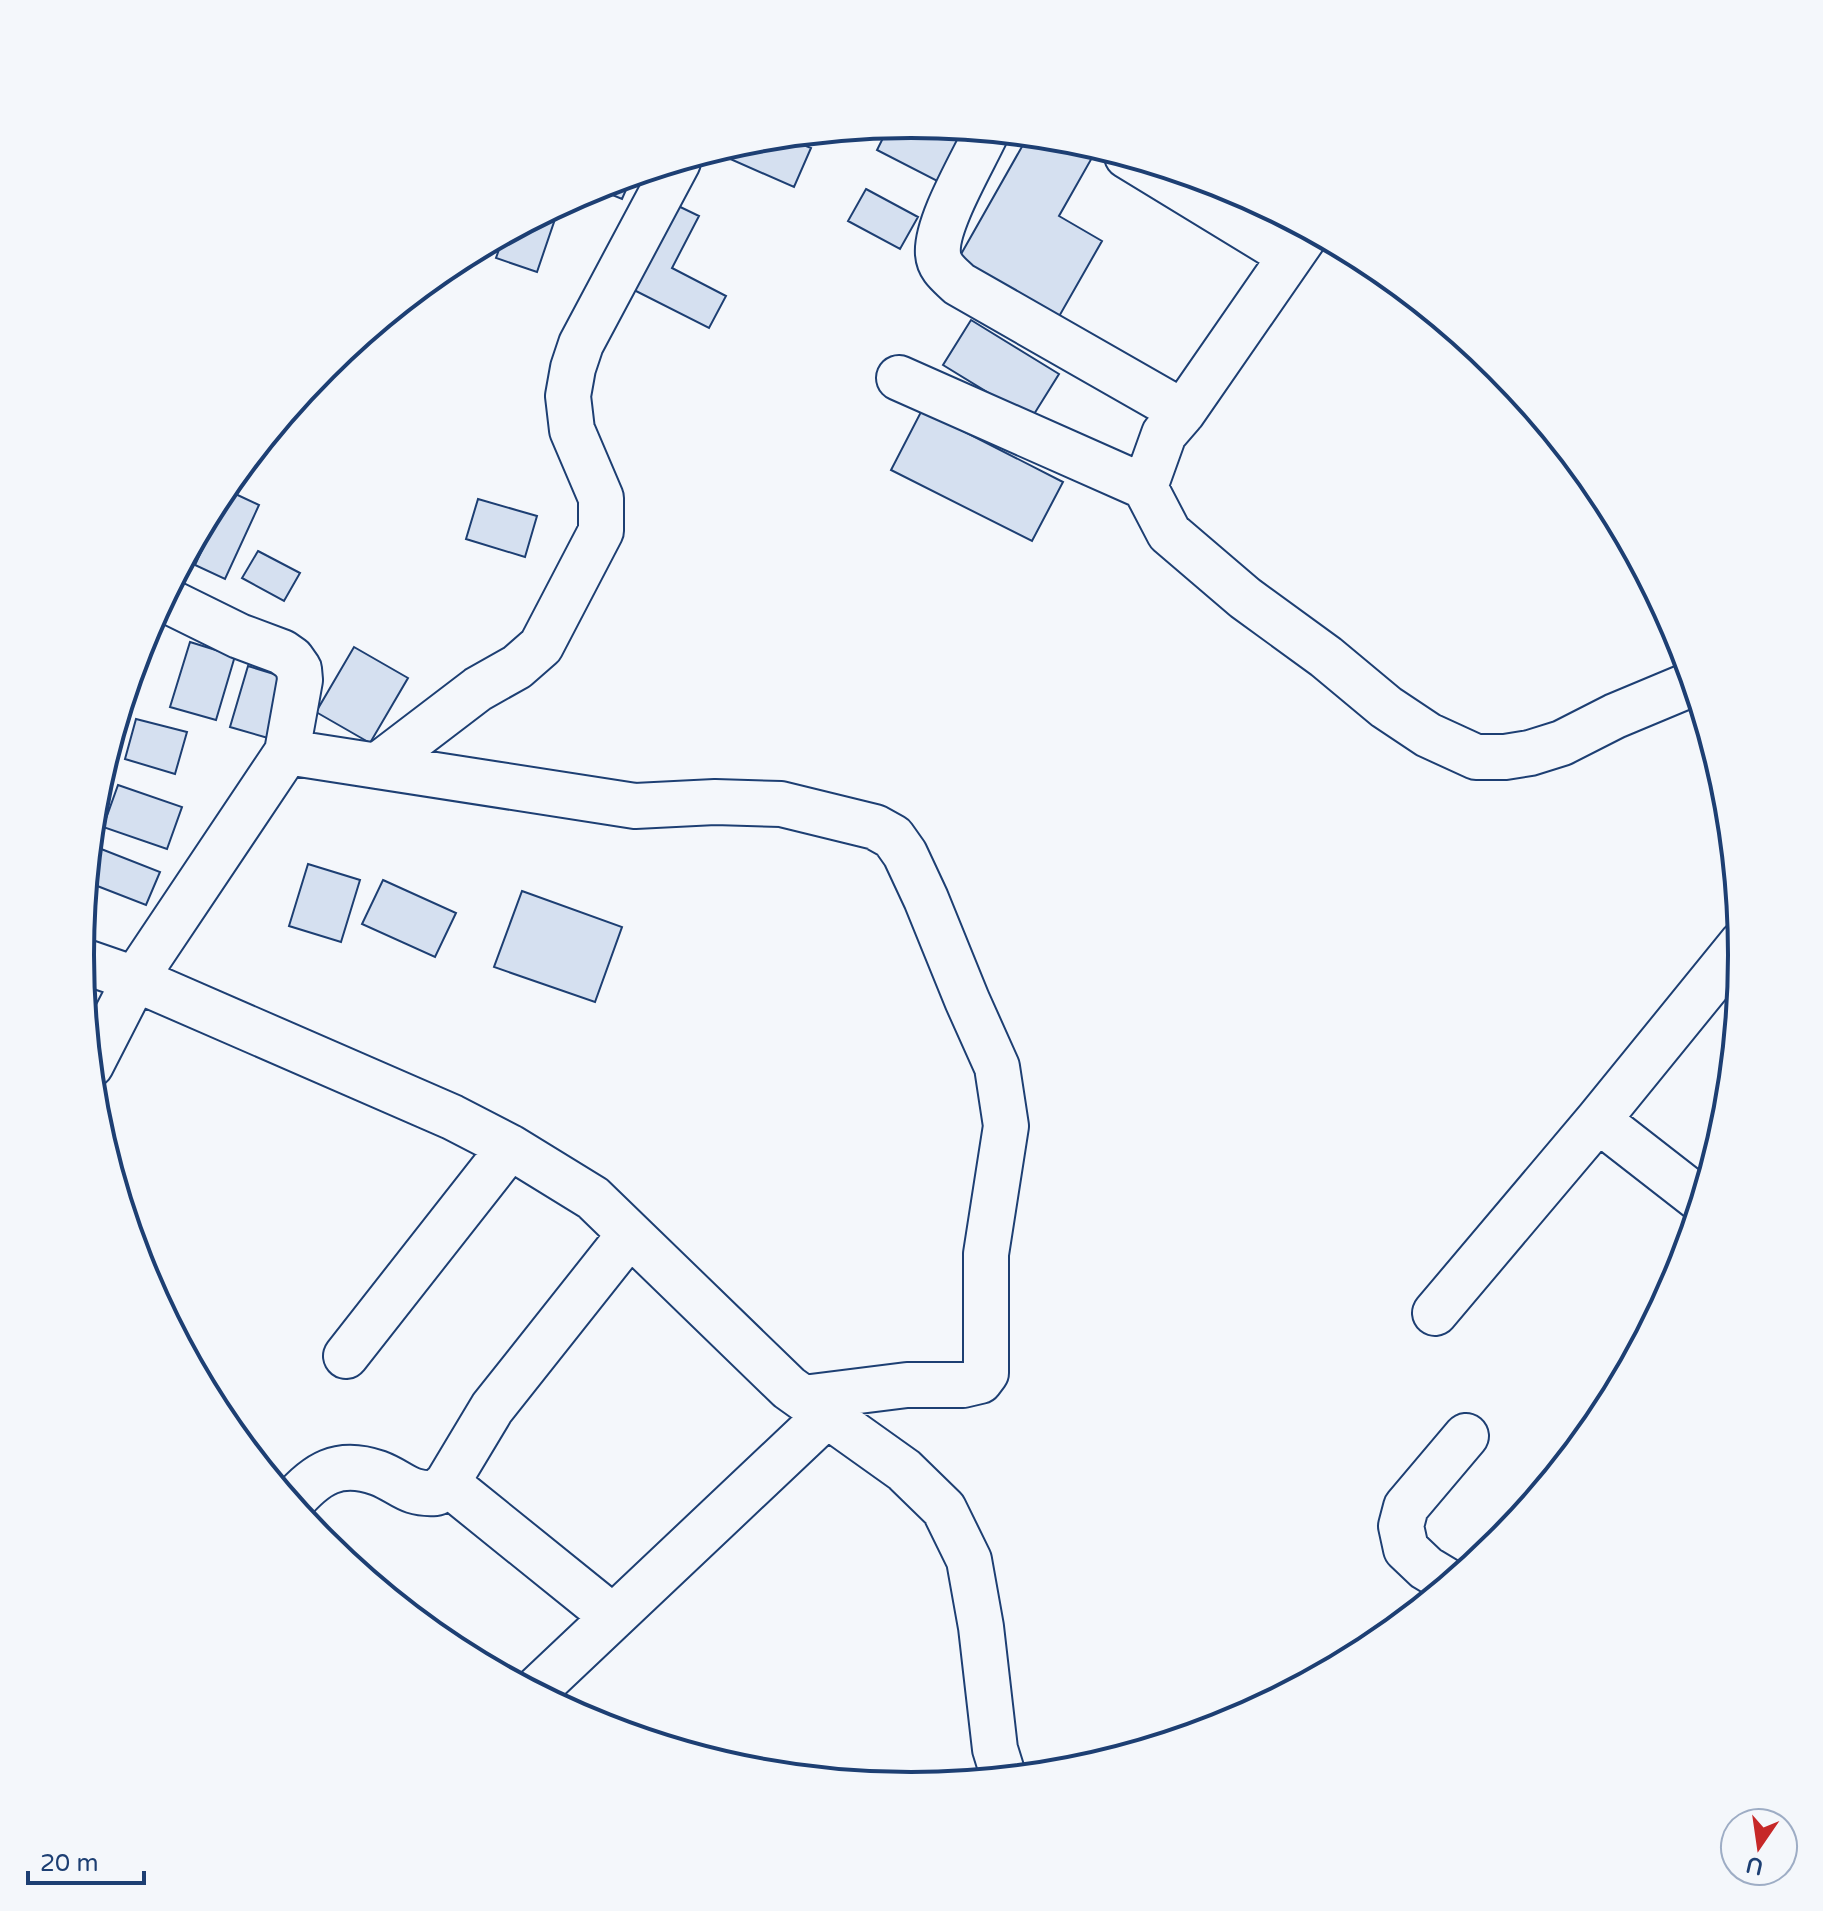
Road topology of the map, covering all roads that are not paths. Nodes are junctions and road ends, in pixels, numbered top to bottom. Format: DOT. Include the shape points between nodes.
graph roads {
  1 [pos="982,142"];
  2 [pos="671,174"];
  3 [pos="1185,185"];
  4 [pos="1300,243"];
  5 [pos="899,378"];
  6 [pos="1183,412"];
  7 [pos="1145,487"];
  8 [pos="174,604"];
  9 [pos="1684,687"];
  10 [pos="287,752"];
  11 [pos="377,766"];
  12 [pos="1729,959"];
  13 [pos="94,965"];
  14 [pos="135,979"];
  15 [pos="100,1048"];
  16 [pos="1598,1120"];
  17 [pos="510,1147"];
  18 [pos="1693,1194"];
  19 [pos="630,1234"];
  20 [pos="1435,1313"];
  21 [pos="346,1356"];
  22 [pos="815,1407"];
  23 [pos="1466,1436"];
  24 [pos="447,1483"];
  25 [pos="298,1496"];
  26 [pos="1442,1577"];
  27 [pos="613,1617"];
  28 [pos="542,1685"];
  29 [pos="1001,1768"];
  1 -- 6 [label="street" via="942,227 938,255 943,268 959,284"];
  2 -- 11 [label="street" via="573,368 568,396 572,430 601,498 601,531 541,646"];
  3 -- 4 [label="street"];
  4 -- 6 [label="street"];
  5 -- 7 [label="street"];
  6 -- 7 [label="street" via="1164,434"];
  7 -- 9 [label="street" via="1169,533 1245,598 1386,707 1428,735 1476,757 1530,753 1562,743"];
  8 -- 10 [label="street" via="292,659 300,680"];
  10 -- 11 [label="street"];
  10 -- 14 [label="street"];
  11 -- 22 [label="street" via="635,806 781,804 875,827 893,837 905,854 997,1067 1006,1126 986,1254 986,1373 980,1381 963,1385 907,1385"];
  12 -- 16 [label="street"];
  13 -- 14 [label="street"];
  14 -- 15 [label="street"];
  14 -- 17 [label="street"];
  16 -- 18 [label="street"];
  16 -- 20 [label="street"];
  17 -- 19 [label="street" via="593,1198"];
  17 -- 21 [label="street"];
  19 -- 22 [label="street"];
  19 -- 24 [label="street" via="492,1408"];
  22 -- 27 [label="street"];
  22 -- 29 [label="street" via="904,1470 944,1509 969,1560"];
  23 -- 26 [label="street" via="1406,1507 1401,1526 1406,1549"];
  24 -- 25 [label="street" via="436,1493 423,1494 379,1474 330,1470"];
  24 -- 27 [label="street"];
  27 -- 28 [label="street"];
}
